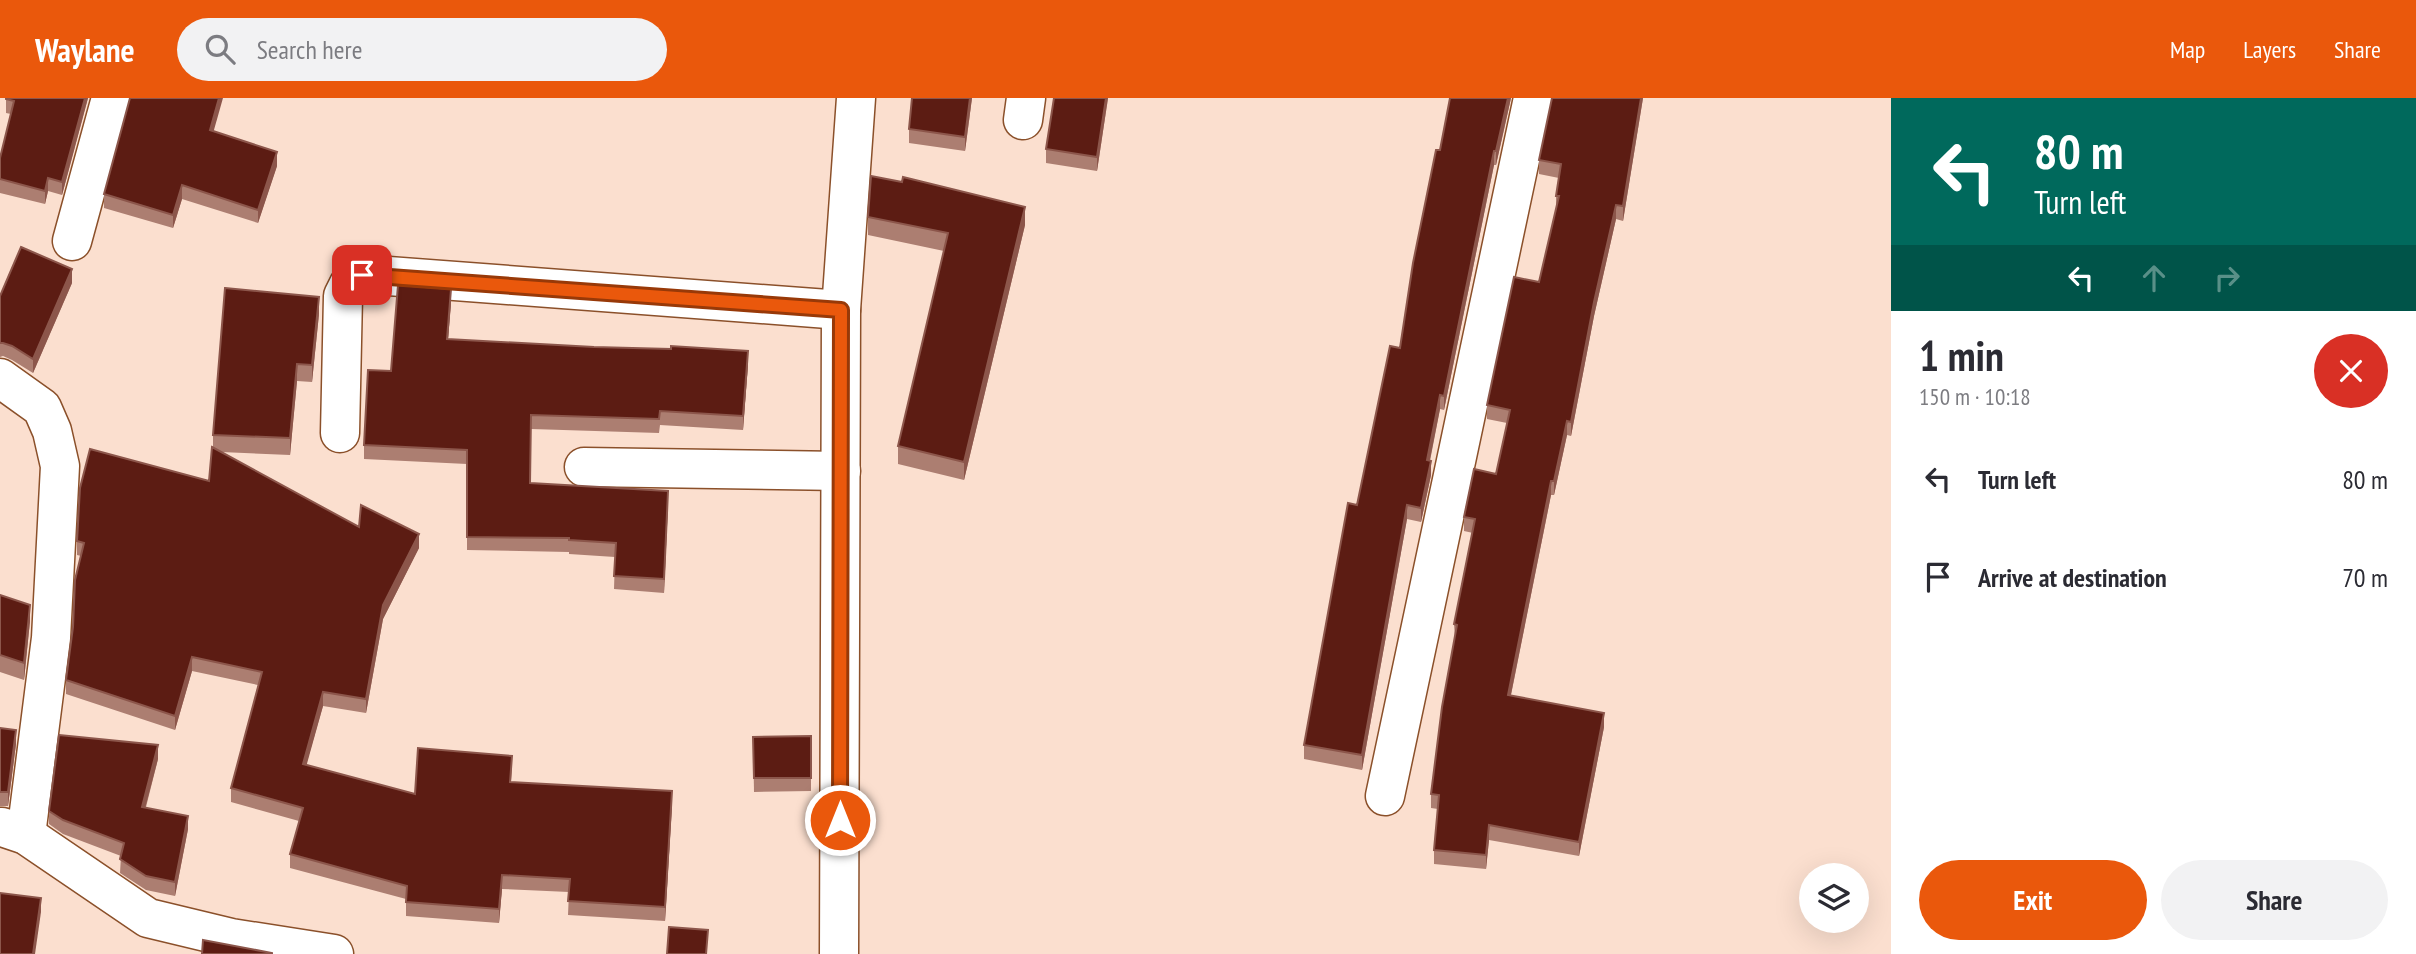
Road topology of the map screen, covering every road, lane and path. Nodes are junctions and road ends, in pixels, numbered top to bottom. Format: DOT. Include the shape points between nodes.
graph roads {
  1 [pos="111,98"];
  2 [pos="856,98"];
  3 [pos="1533,98"];
  4 [pos="72,241"];
  5 [pos="841,310"];
  6 [pos="0,378"];
  7 [pos="340,433"];
  8 [pos="584,467"];
  9 [pos="841,471"];
  10 [pos="1385,796"];
  11 [pos="13,831"];
  12 [pos="334,954"];
  13 [pos="839,954"];
  1 -- 4 [label="street"];
  2 -- 5 [label="street"];
  3 -- 10 [label="street"];
  5 -- 7 [label="street" via="362,275 349,284 343,296"];
  5 -- 9 [label="street"];
  6 -- 11 [label="street" via="41,408 60,466 51,638"];
  8 -- 9 [label="street"];
  9 -- 13 [label="street"];
  11 -- 12 [label="street" via="148,918 231,938"];
}
